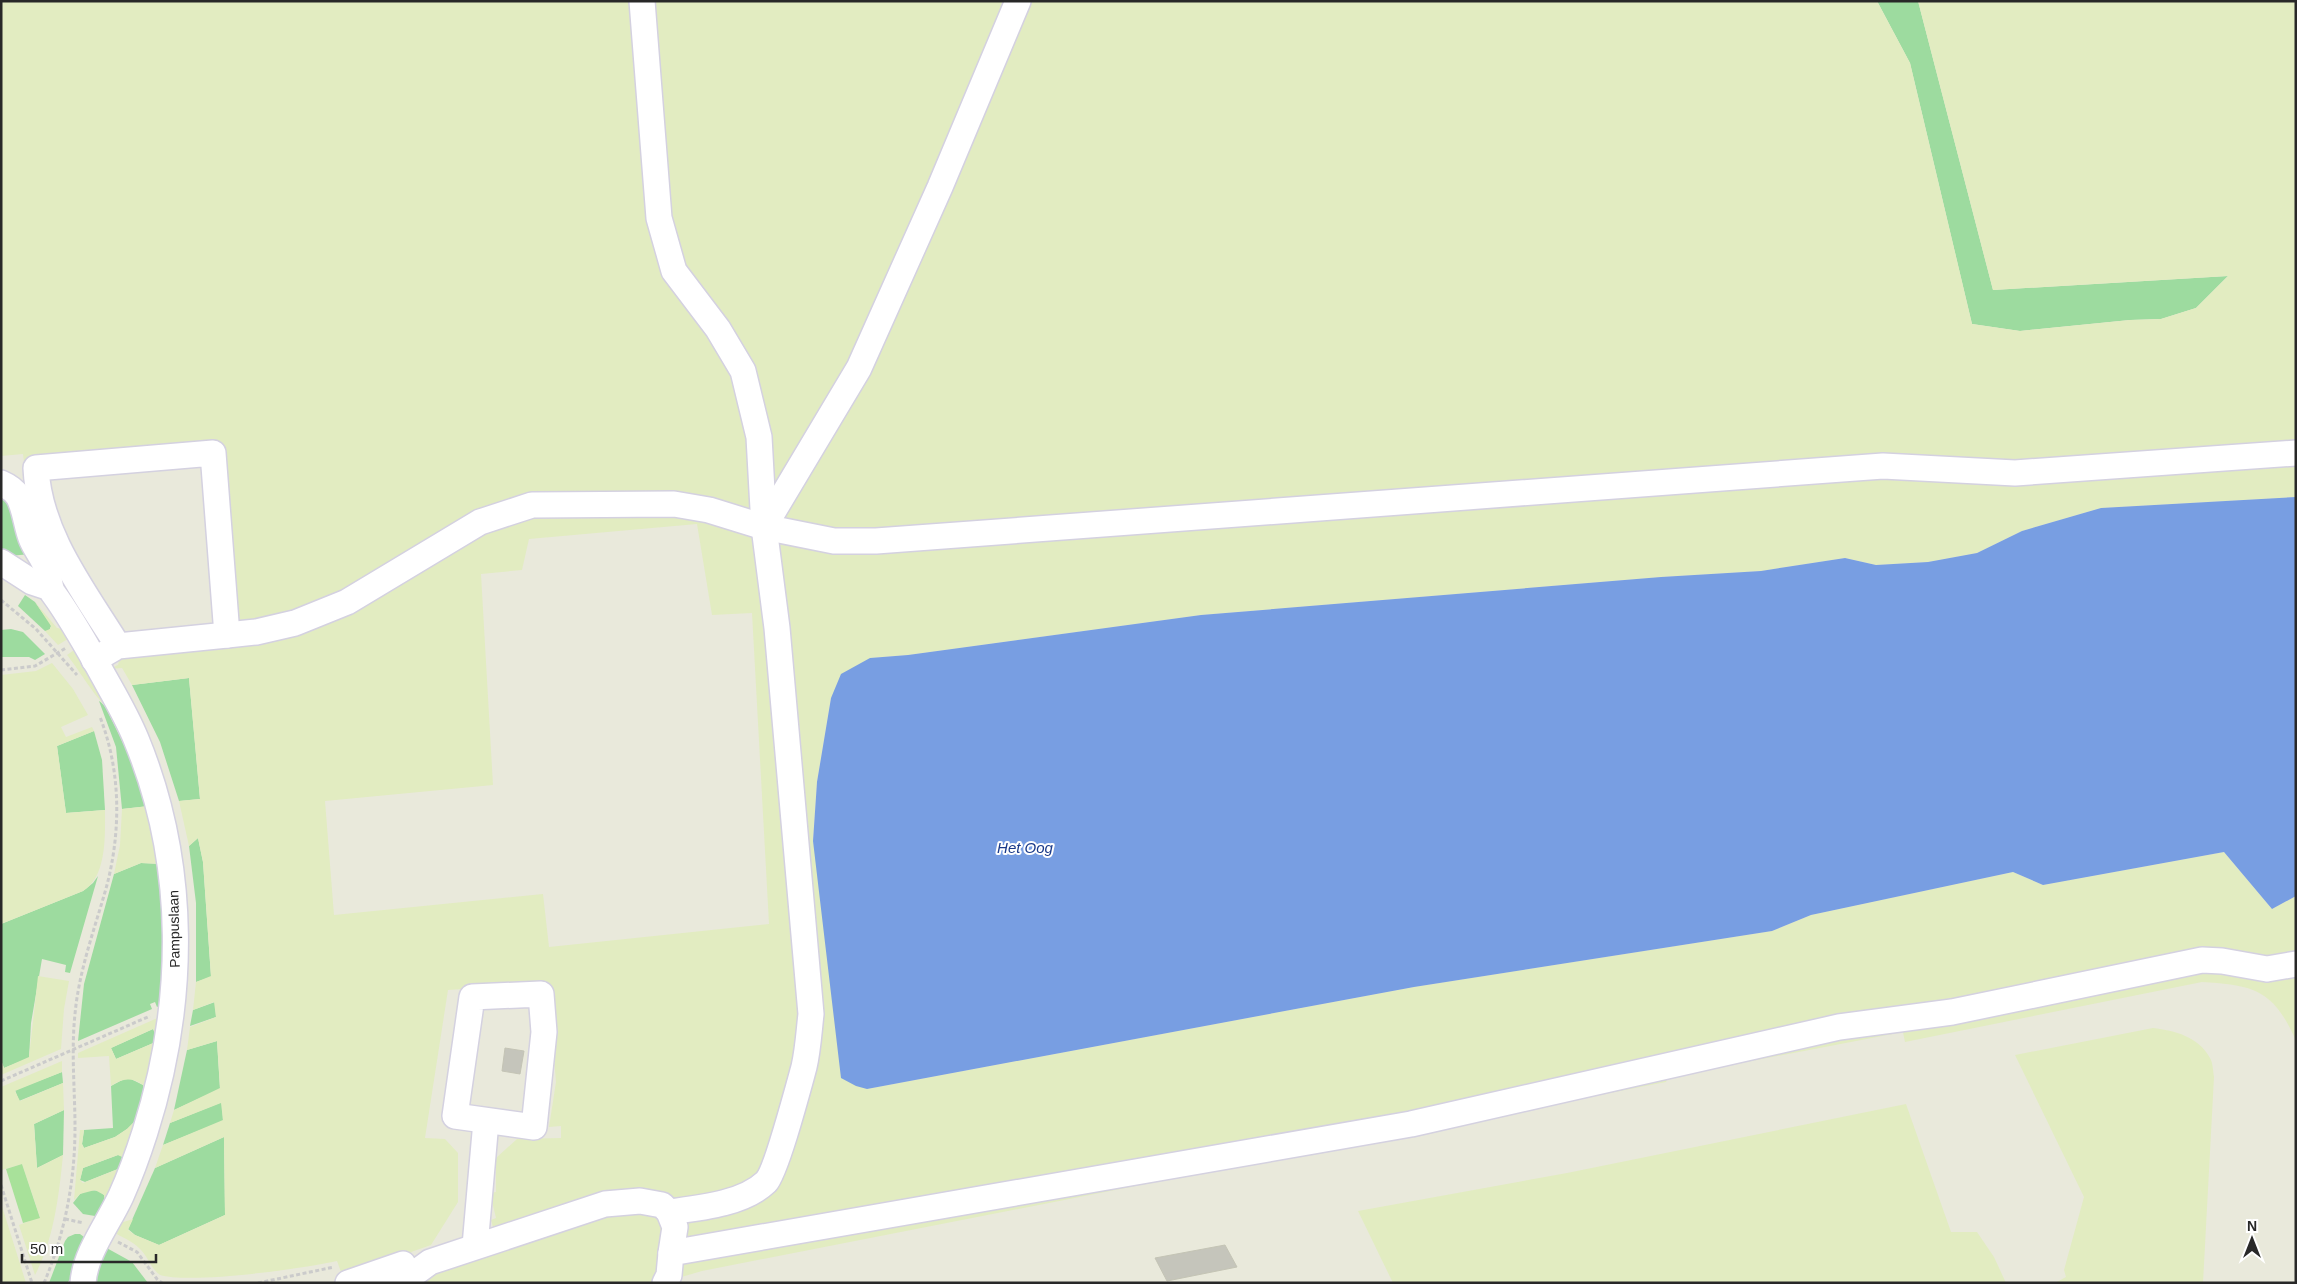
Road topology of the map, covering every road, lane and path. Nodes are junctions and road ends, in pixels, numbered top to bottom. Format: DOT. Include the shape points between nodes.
graph roads {
  1 [pos="642,1"];
  2 [pos="1018,1"];
  3 [pos="2296,453"];
  4 [pos="1,483"];
  5 [pos="764,527"];
  6 [pos="1,562"];
  7 [pos="50,588"];
  8 [pos="1,600"];
  9 [pos="227,635"];
  10 [pos="82,638"];
  11 [pos="118,646"];
  12 [pos="59,653"];
  13 [pos="94,660"];
  14 [pos="1,670"];
  15 [pos="82,682"];
  16 [pos="96,709"];
  17 [pos="2296,964"];
  18 [pos="172,1012"];
  19 [pos="72,1050"];
  20 [pos="1,1081"];
  21 [pos="486,1121"];
  22 [pos="1,1185"];
  23 [pos="670,1212"];
  24 [pos="475,1246"];
  25 [pos="671,1253"];
  26 [pos="430,1262"];
  27 [pos="342,1277"];
  28 [pos="32,1283"];
  29 [pos="44,1283"];
  30 [pos="83,1283"];
  31 [pos="258,1283"];
  32 [pos="386,1283"];
  33 [pos="665,1283"];
  1 -- 5 [label="street" via="659,218 674,271 718,328 743,371 758,437"];
  2 -- 5 [label="street" via="859,368"];
  3 -- 5 [label="street" via="2015,473 1882,466 876,541 834,541"];
  4 -- 7 [label="street, Pampuslaan" via="18,497 31,539 48,571"];
  5 -- 9 [label="street" via="709,510 674,504 532,505 480,522 347,602 295,623"];
  5 -- 23 [label="street" via="777,628 811,1014 804,1065 768,1181 749,1194 709,1207"];
  6 -- 7 [label="street" via="32,582"];
  7 -- 10 [label="street, Pampuslaan"];
  8 -- 12 [label="path" via="36,628"];
  9 -- 11 [label="street"];
  9 -- 11 [label="street" via="213,453 36,468 41,504 53,534"];
  10 -- 12 [label="path"];
  10 -- 13 [label="street, Pampuslaan"];
  11 -- 13 [label="street"];
  12 -- 14 [label="path" via="35,666"];
  12 -- 15 [label="path"];
  13 -- 18 [label="street, Pampuslaan" via="136,738 163,823 176,916"];
  16 -- 19 [label="path" via="113,759 116,825 108,877 78,990"];
  17 -- 25 [label="street" via="2268,969 2202,960 1952,1012 1839,1027 1411,1124"];
  18 -- 19 [label="path" via="161,1011"];
  18 -- 30 [label="street, Pampuslaan" via="160,1076 143,1139 121,1196 85,1266"];
  19 -- 20 [label="path"];
  19 -- 29 [label="path" via="75,1128 72,1179 64,1226"];
  21 -- 21 [label="street" via="534,1128 544,1032 541,994 472,997 454,1116"];
  21 -- 24 [label="street"];
  22 -- 28 [label="path"];
  23 -- 24 [label="street" via="662,1206 640,1201 604,1204"];
  23 -- 25 [label="street" via="675,1227"];
  24 -- 26 [label="street"];
  25 -- 33 [label="street"];
  26 -- 27 [label="street" via="410,1262"];
  26 -- 32 [label="street" via="415,1273"];
  27 -- 31 [label="path" via="335,1267"];
}
